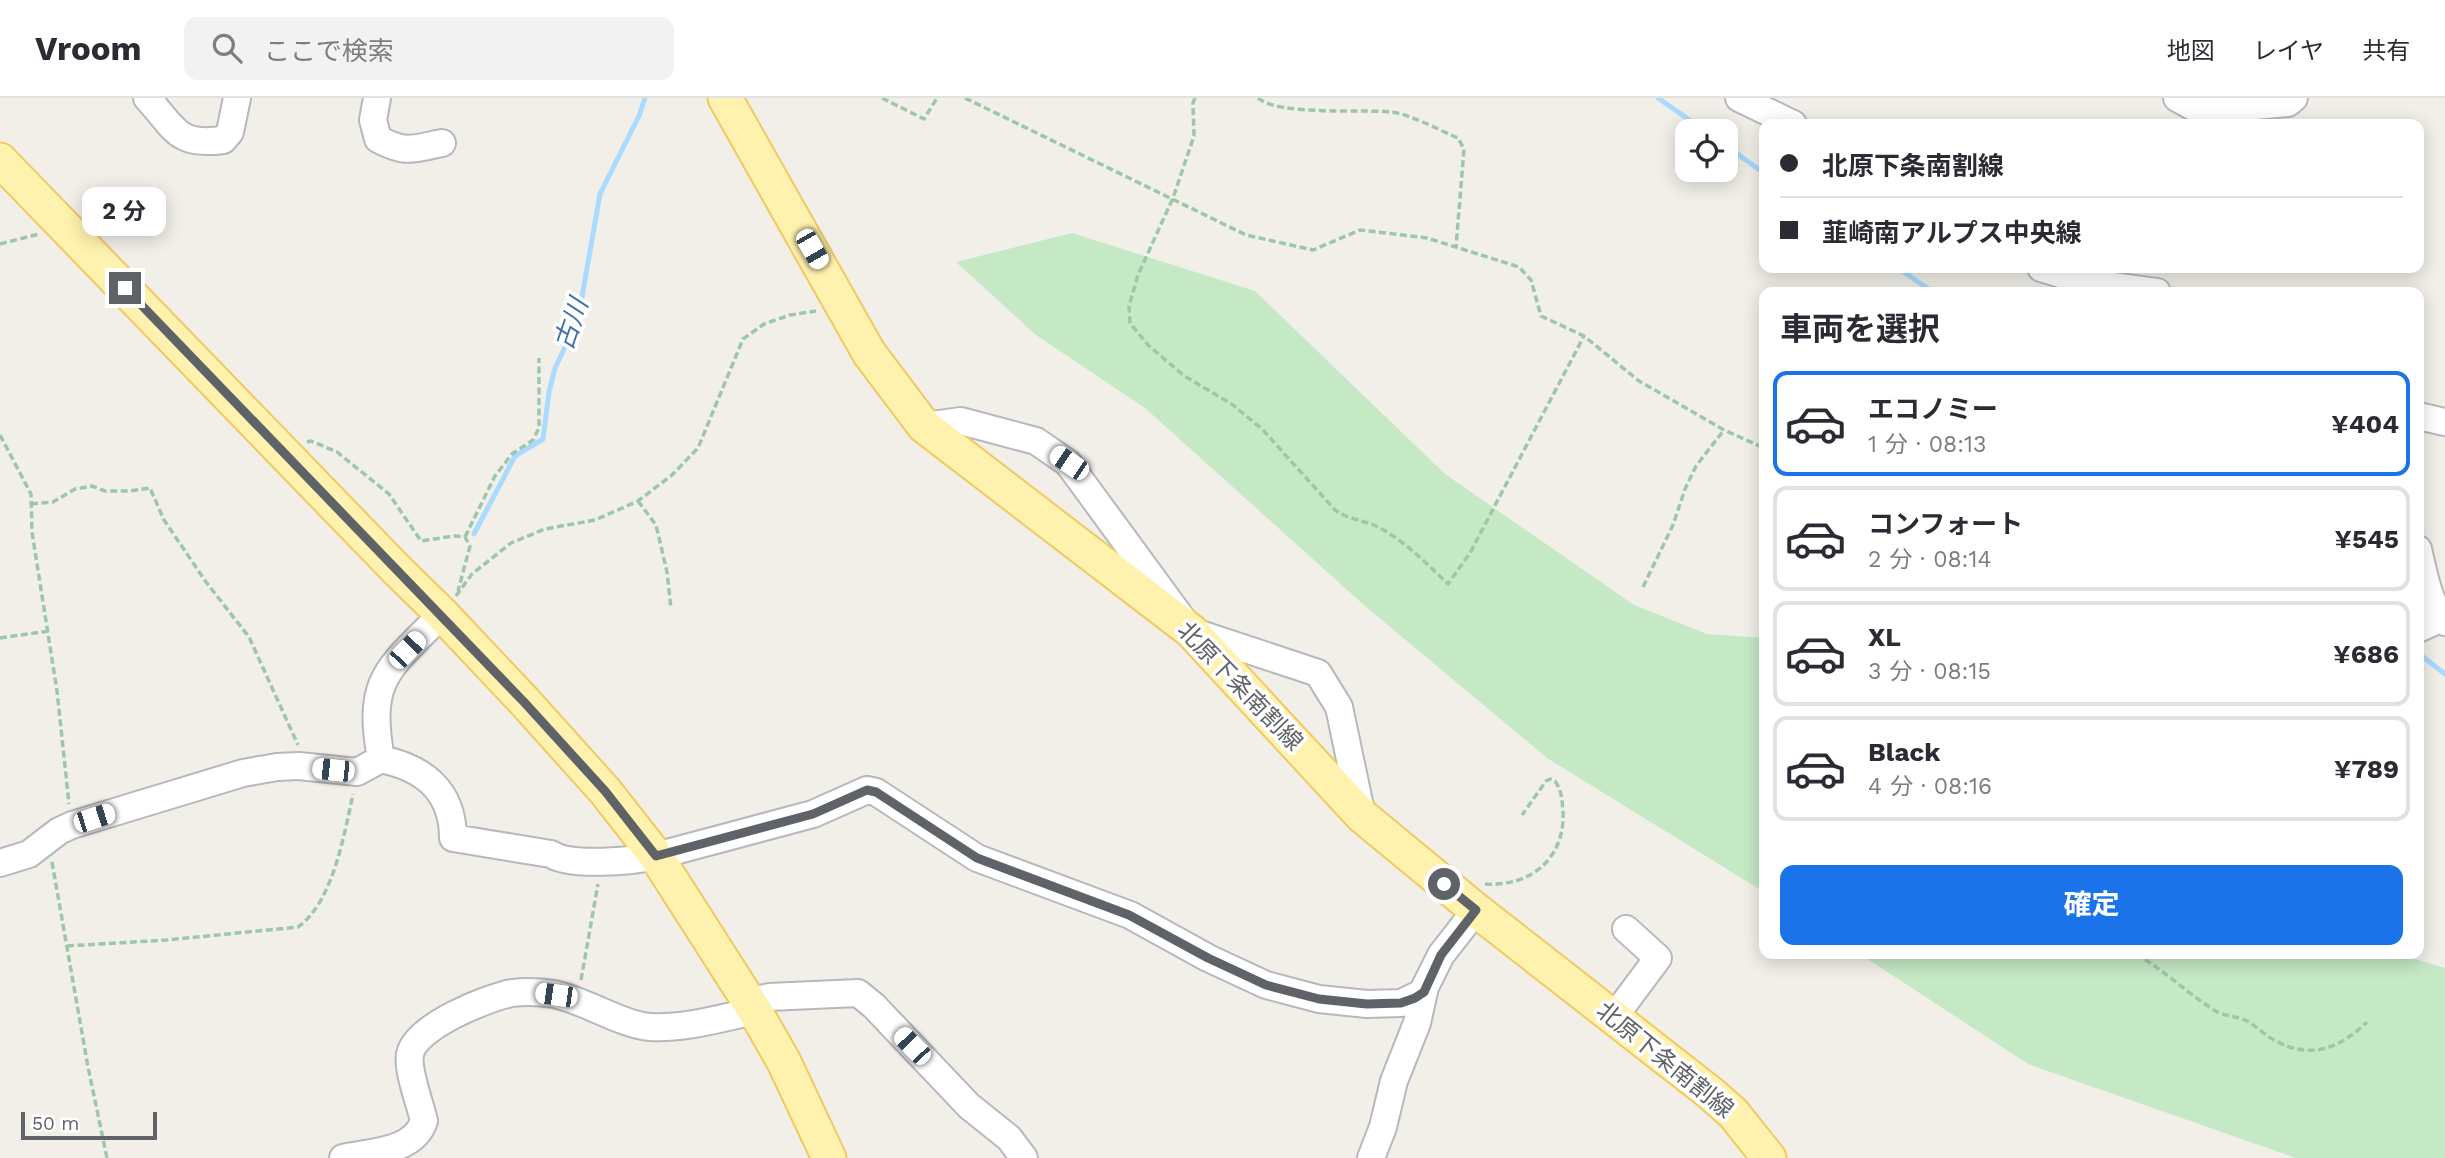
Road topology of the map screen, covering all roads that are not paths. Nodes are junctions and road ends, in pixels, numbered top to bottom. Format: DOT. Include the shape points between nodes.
graph roads {
  1 [pos="147,98"];
  2 [pos="237,98"];
  3 [pos="377,98"];
  4 [pos="725,98"];
  5 [pos="1739,98"];
  6 [pos="2177,98"];
  7 [pos="2294,98"];
  8 [pos="1783,119"];
  9 [pos="442,143"];
  10 [pos="0,160"];
  11 [pos="2057,273"];
  12 [pos="2120,287"];
  13 [pos="2424,417"];
  14 [pos="2445,422"];
  15 [pos="923,426"];
  16 [pos="2424,575"];
  17 [pos="450,604"];
  18 [pos="2435,623"];
  19 [pos="1191,631"];
  20 [pos="381,759"];
  21 [pos="1362,816"];
  22 [pos="656,856"];
  23 [pos="0,863"];
  24 [pos="1480,897"];
  25 [pos="1626,929"];
  26 [pos="1424,992"];
  27 [pos="752,1006"];
  28 [pos="1614,1017"];
  29 [pos="343,1158"];
  30 [pos="829,1158"];
  31 [pos="1024,1158"];
  32 [pos="1371,1158"];
  33 [pos="1769,1158"];
  1 -- 2 [label="street" via="177,134 205,142 223,140 230,132"];
  3 -- 9 [label="street" via="373,120 378,139 406,150"];
  4 -- 15 [label="main road, 北原下条南割線" via="869,353"];
  5 -- 8 [label="street"];
  6 -- 7 [label="street" via="2201,111 2288,103"];
  10 -- 17 [label="main road" via="280,448"];
  11 -- 12 [label="street"];
  13 -- 14 [label="street"];
  15 -- 19 [label="main road, 北原下条南割線"];
  15 -- 19 [label="street" via="961,421 1037,441 1069,463"];
  16 -- 18 [label="street"];
  17 -- 20 [label="street" via="389,669 381,684 376,718"];
  17 -- 22 [label="main road"];
  19 -- 21 [label="main road, 北原下条南割線"];
  19 -- 21 [label="street" via="1318,673 1339,707"];
  20 -- 22 [label="street" via="424,774 449,807 453,838 551,854 558,859"];
  20 -- 23 [label="street" via="357,772 277,767 243,773 72,825 29,853"];
  21 -- 24 [label="main road, 北原下条南割線"];
  22 -- 26 [label="street" via="813,814 867,790 977,858 1129,915 1266,985 1319,999 1367,1004 1401,1003"];
  22 -- 27 [label="main road"];
  24 -- 26 [label="street" via="1441,955"];
  24 -- 28 [label="main road, 北原下条南割線"];
  25 -- 28 [label="street" via="1658,958"];
  26 -- 32 [label="street" via="1418,1023 1394,1081"];
  27 -- 29 [label="street" via="666,1027 646,1026 536,992 512,993 470,1006 427,1032 410,1054 424,1121 414,1138 401,1146"];
  27 -- 30 [label="main road"];
  27 -- 31 [label="street" via="769,997 858,993 969,1106 1009,1138"];
  28 -- 33 [label="main road, 北原下条南割線" via="1733,1113"];
}
